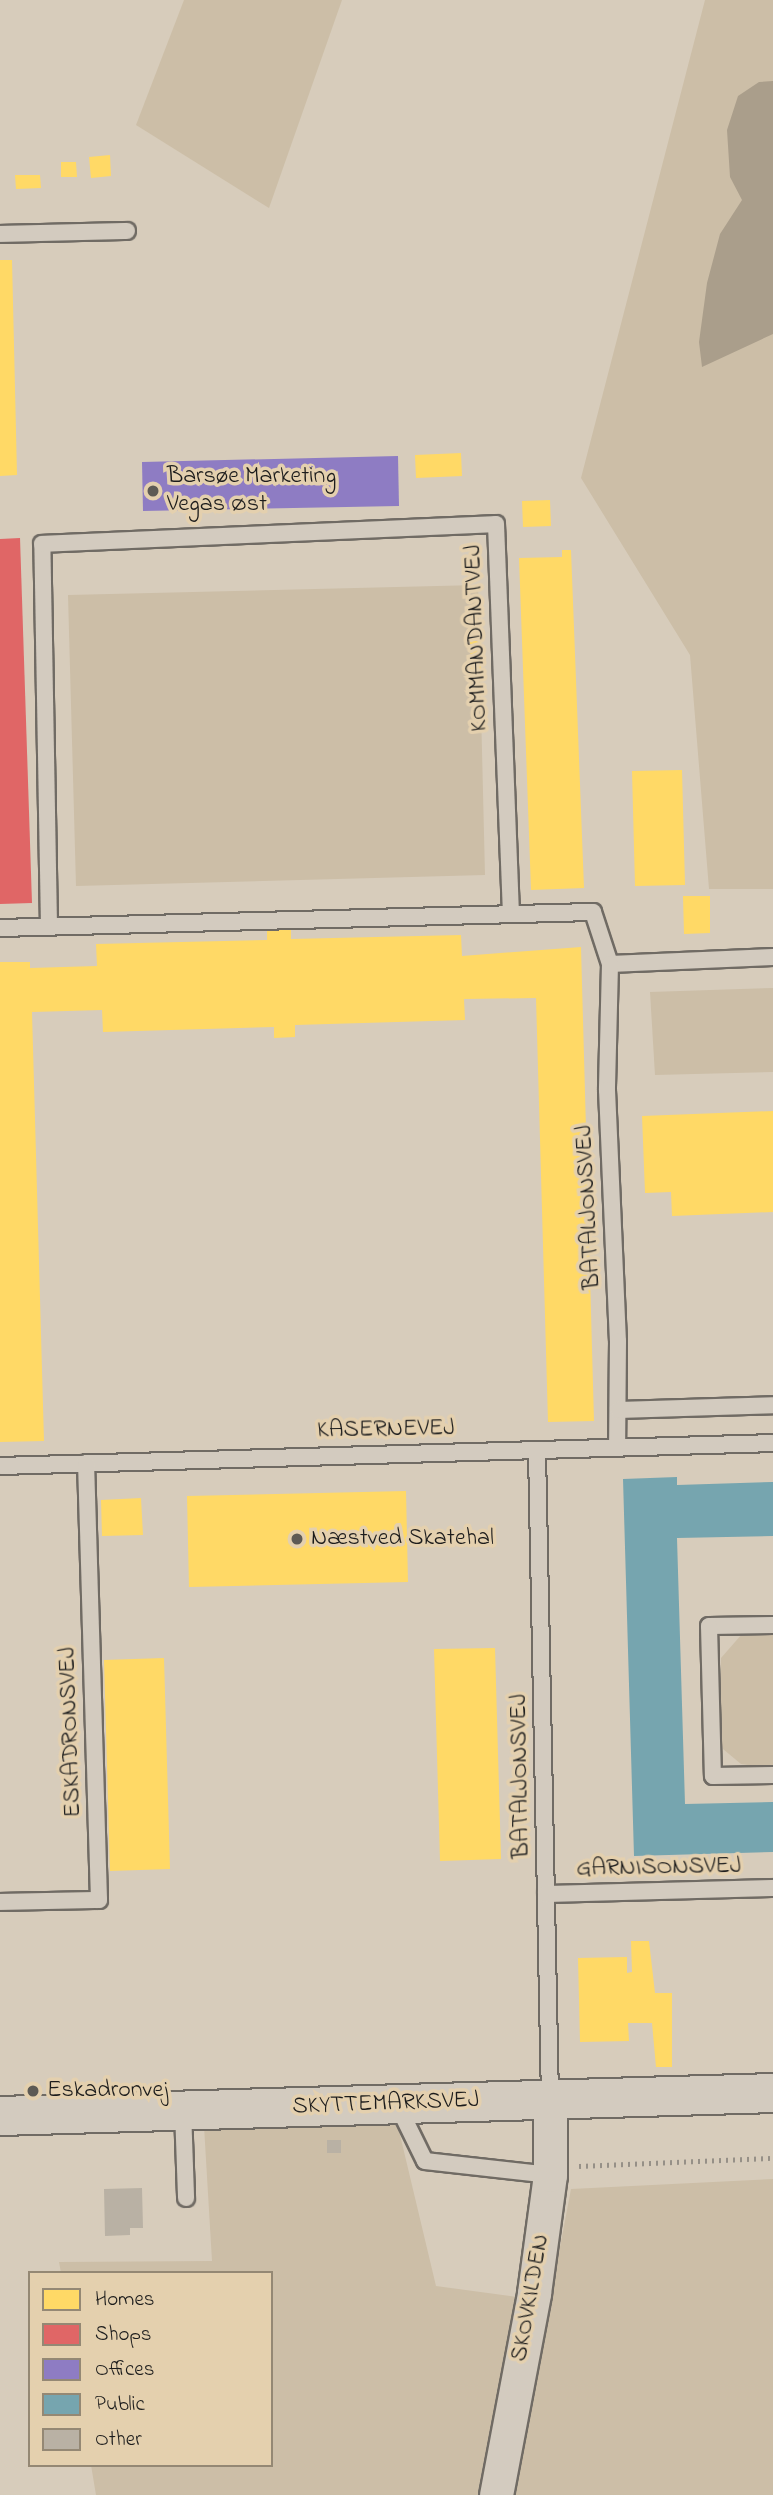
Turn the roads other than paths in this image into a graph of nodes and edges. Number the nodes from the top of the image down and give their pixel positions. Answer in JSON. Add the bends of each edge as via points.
{"nodes":[{"id":1,"x":127,"y":231,"type":"dead end"},
{"id":2,"x":0,"y":234,"type":"edge"},
{"id":3,"x":511,"y":914,"type":"junction"},
{"id":4,"x":49,"y":926,"type":"junction"},
{"id":5,"x":0,"y":928,"type":"edge"},
{"id":6,"x":773,"y":957,"type":"edge"},
{"id":7,"x":610,"y":964,"type":"junction"},
{"id":8,"x":773,"y":1405,"type":"edge"},
{"id":9,"x":618,"y":1410,"type":"junction"},
{"id":10,"x":773,"y":1443,"type":"edge"},
{"id":11,"x":617,"y":1447,"type":"junction"},
{"id":12,"x":537,"y":1451,"type":"junction"},
{"id":13,"x":86,"y":1463,"type":"junction"},
{"id":14,"x":0,"y":1466,"type":"edge"},
{"id":15,"x":773,"y":1625,"type":"edge"},
{"id":16,"x":773,"y":1775,"type":"edge"},
{"id":17,"x":773,"y":1888,"type":"edge"},
{"id":18,"x":546,"y":1894,"type":"junction"},
{"id":19,"x":0,"y":1902,"type":"edge"},
{"id":20,"x":773,"y":2093,"type":"edge"},
{"id":21,"x":550,"y":2099,"type":"junction"},
{"id":22,"x":397,"y":2104,"type":"junction"},
{"id":23,"x":183,"y":2110,"type":"junction"},
{"id":24,"x":0,"y":2116,"type":"edge"},
{"id":25,"x":550,"y":2169,"type":"junction"},
{"id":26,"x":186,"y":2198,"type":"dead end"},
{"id":27,"x":496,"y":2495,"type":"edge"}],
"edges":[{"from":1,"to":2,"type":"lane"},
{"from":3,"to":4,"type":"lane"},
{"from":3,"to":4,"type":"lane","name":"KOMMANDANTVEJ","via":[[496,524],[42,544]]},
{"from":3,"to":7,"type":"lane","via":[[593,912]]},
{"from":4,"to":5,"type":"lane"},
{"from":6,"to":7,"type":"lane"},
{"from":7,"to":9,"type":"lane","name":"BATALJONSVEJ","via":[[607,1090]]},
{"from":8,"to":9,"type":"lane"},
{"from":9,"to":11,"type":"lane","name":"BATALJONSVEJ"},
{"from":10,"to":11,"type":"lane","name":"KASERNEVEJ"},
{"from":11,"to":12,"type":"lane","name":"KASERNEVEJ"},
{"from":12,"to":13,"type":"lane","name":"KASERNEVEJ"},
{"from":12,"to":18,"type":"lane","name":"BATALJONSVEJ"},
{"from":13,"to":14,"type":"lane","name":"KASERNEVEJ"},
{"from":13,"to":19,"type":"lane","name":"ESKADRONSVEJ","via":[[99,1900]]},
{"from":15,"to":16,"type":"lane","via":[[709,1626],[713,1776]]},
{"from":17,"to":18,"type":"lane","name":"GARNISONSVEJ"},
{"from":18,"to":21,"type":"lane","name":"BATALJONSVEJ"},
{"from":20,"to":21,"type":"street","name":"SKYTTEMARKSVEJ"},
{"from":21,"to":22,"type":"street","name":"SKYTTEMARKSVEJ"},
{"from":21,"to":25,"type":"street","name":"SKOVKILDEN"},
{"from":22,"to":23,"type":"street","name":"SKYTTEMARKSVEJ"},
{"from":22,"to":25,"type":"lane","via":[[425,2161]]},
{"from":23,"to":24,"type":"street","name":"SKYTTEMARKSVEJ"},
{"from":23,"to":26,"type":"lane"},
{"from":25,"to":27,"type":"street","name":"SKOVKILDEN","via":[[534,2293]]}]}
